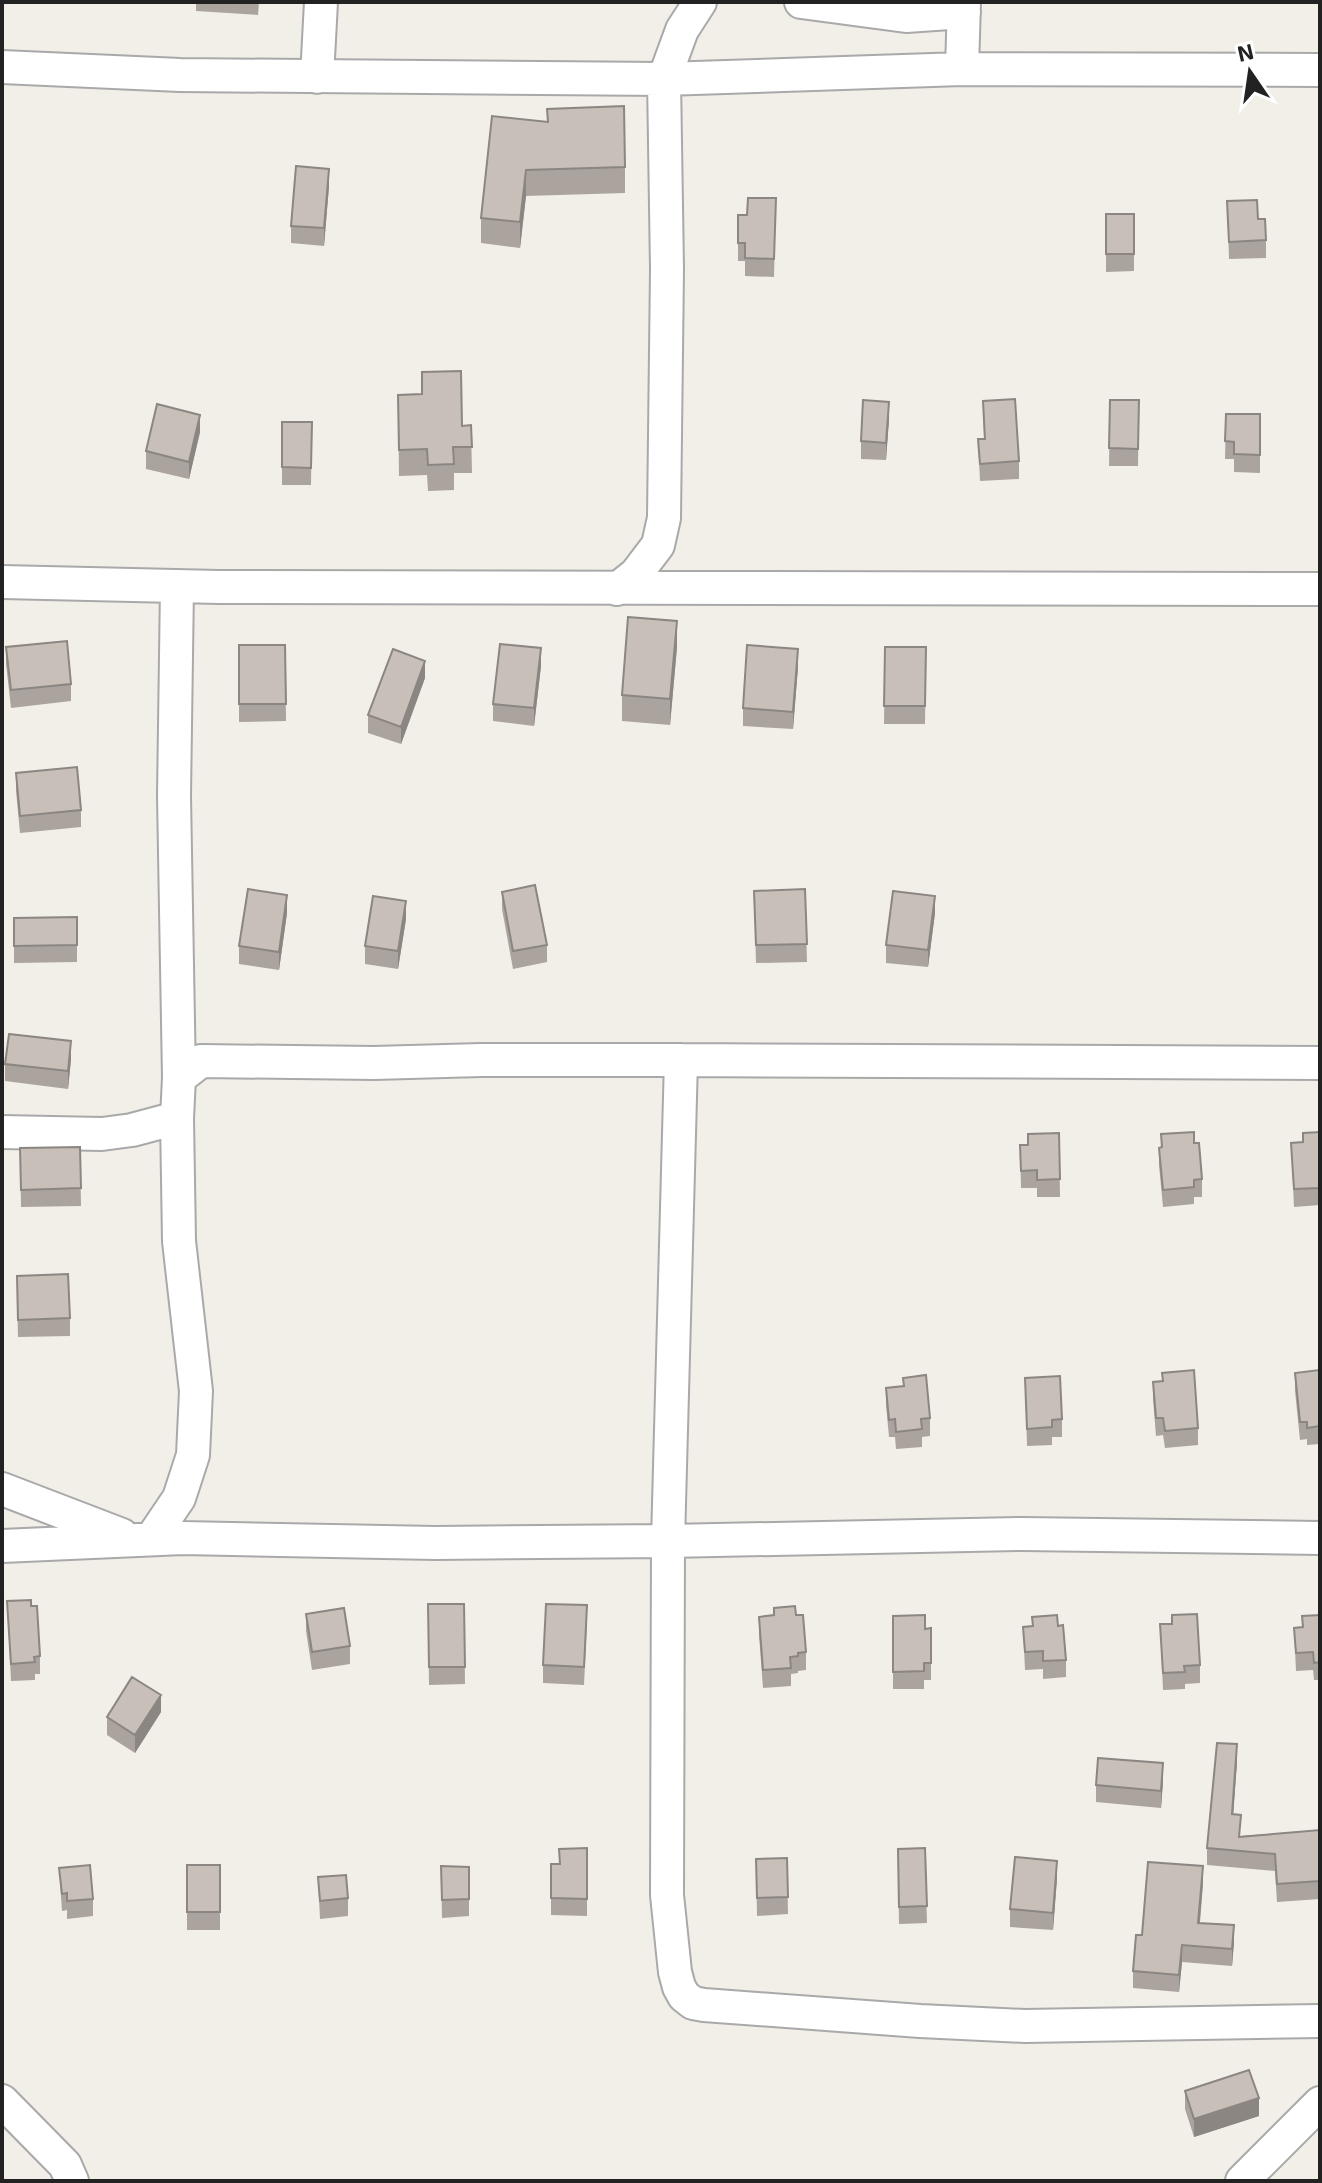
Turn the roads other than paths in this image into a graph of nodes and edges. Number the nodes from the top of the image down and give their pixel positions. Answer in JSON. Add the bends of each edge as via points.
{"nodes":[{"id":1,"x":321,"y":2,"type":"edge"},
{"id":2,"x":700,"y":2,"type":"edge"},
{"id":3,"x":801,"y":2,"type":"edge"},
{"id":4,"x":964,"y":7,"type":"edge"},
{"id":5,"x":2,"y":67,"type":"edge"},
{"id":6,"x":962,"y":69,"type":"junction"},
{"id":7,"x":1320,"y":70,"type":"edge"},
{"id":8,"x":317,"y":77,"type":"junction"},
{"id":9,"x":664,"y":79,"type":"junction"},
{"id":10,"x":2,"y":582,"type":"edge"},
{"id":11,"x":177,"y":586,"type":"junction"},
{"id":12,"x":617,"y":589,"type":"junction"},
{"id":13,"x":1320,"y":589,"type":"edge"},
{"id":14,"x":681,"y":1060,"type":"junction"},
{"id":15,"x":1320,"y":1063,"type":"edge"},
{"id":16,"x":179,"y":1078,"type":"junction"},
{"id":17,"x":177,"y":1118,"type":"junction"},
{"id":18,"x":2,"y":1132,"type":"edge"},
{"id":19,"x":2,"y":1489,"type":"edge"},
{"id":20,"x":1320,"y":1538,"type":"edge"},
{"id":21,"x":142,"y":1539,"type":"junction"},
{"id":22,"x":668,"y":1541,"type":"junction"},
{"id":23,"x":2,"y":1546,"type":"edge"},
{"id":24,"x":1320,"y":2021,"type":"edge"},
{"id":25,"x":2,"y":2101,"type":"edge"},
{"id":26,"x":1316,"y":2116,"type":"edge"},
{"id":27,"x":72,"y":2181,"type":"edge"},
{"id":28,"x":1242,"y":2181,"type":"edge"}],
"edges":[{"from":1,"to":8,"type":"street"},
{"from":2,"to":9,"type":"street","via":[[682,30]]},
{"from":3,"to":4,"type":"street","via":[[906,16]]},
{"from":4,"to":6,"type":"street"},
{"from":5,"to":8,"type":"street"},
{"from":6,"to":7,"type":"street"},
{"from":6,"to":9,"type":"street"},
{"from":8,"to":9,"type":"street"},
{"from":9,"to":12,"type":"street","via":[[664,518],[658,545]]},
{"from":10,"to":11,"type":"street"},
{"from":11,"to":12,"type":"street"},
{"from":11,"to":16,"type":"street"},
{"from":12,"to":13,"type":"street"},
{"from":14,"to":15,"type":"street"},
{"from":14,"to":16,"type":"street","via":[[201,1061]]},
{"from":14,"to":22,"type":"street"},
{"from":16,"to":17,"type":"street"},
{"from":17,"to":18,"type":"street","via":[[102,1134]]},
{"from":17,"to":21,"type":"street","via":[[179,1241],[196,1391],[193,1455],[179,1498]]},
{"from":19,"to":21,"type":"street"},
{"from":20,"to":22,"type":"street","via":[[1022,1534]]},
{"from":21,"to":22,"type":"street"},
{"from":21,"to":23,"type":"street"},
{"from":22,"to":24,"type":"street","via":[[667,1895],[675,1972],[684,1996],[693,2003],[1025,2026]]},
{"from":25,"to":27,"type":"street","via":[[65,2165]]},
{"from":26,"to":28,"type":"street"}]}
